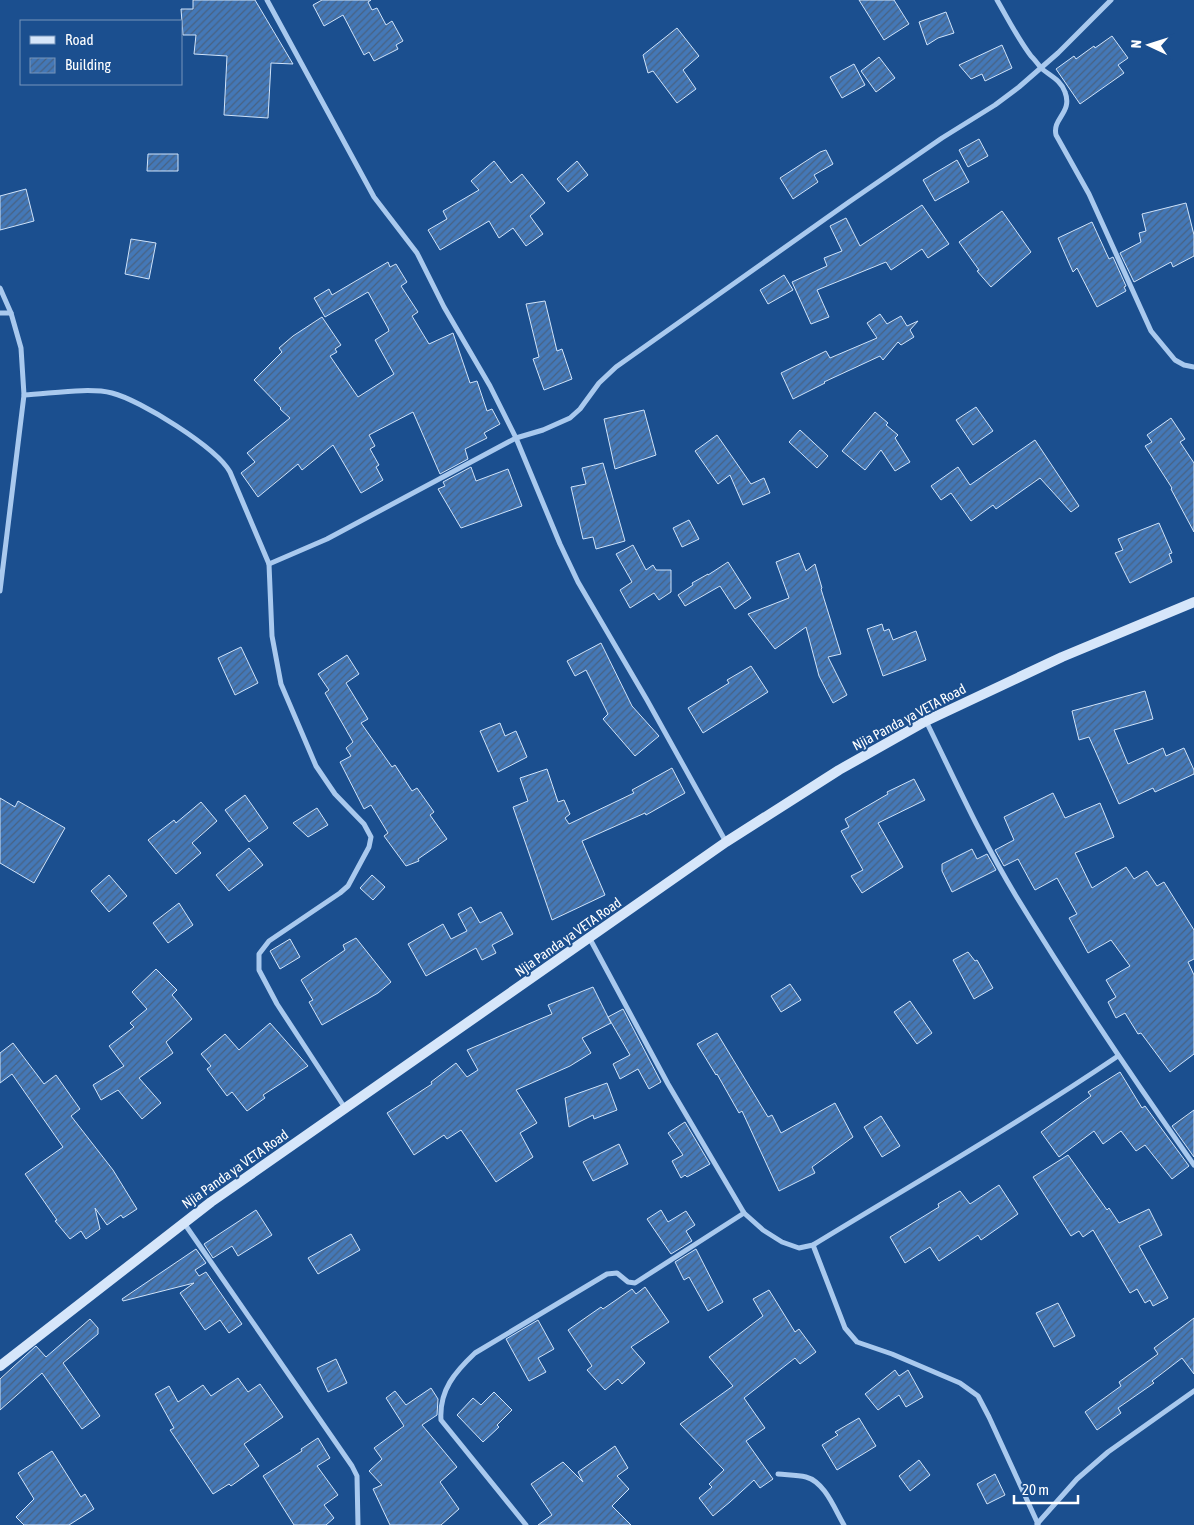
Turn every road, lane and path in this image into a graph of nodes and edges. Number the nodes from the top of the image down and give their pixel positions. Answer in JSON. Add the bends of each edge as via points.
{"nodes":[{"id":1,"x":267,"y":0,"type":"edge"},
{"id":2,"x":998,"y":0,"type":"edge"},
{"id":3,"x":1111,"y":0,"type":"edge"},
{"id":4,"x":1041,"y":68,"type":"junction"},
{"id":5,"x":0,"y":288,"type":"edge"},
{"id":6,"x":0,"y":313,"type":"edge"},
{"id":7,"x":11,"y":313,"type":"junction"},
{"id":8,"x":1194,"y":368,"type":"edge"},
{"id":9,"x":24,"y":395,"type":"junction"},
{"id":10,"x":516,"y":438,"type":"junction"},
{"id":11,"x":268,"y":564,"type":"junction"},
{"id":12,"x":0,"y":591,"type":"edge"},
{"id":13,"x":1194,"y":602,"type":"edge"},
{"id":14,"x":926,"y":721,"type":"junction"},
{"id":15,"x":726,"y":842,"type":"junction"},
{"id":16,"x":590,"y":938,"type":"junction"},
{"id":17,"x":1118,"y":1056,"type":"junction"},
{"id":18,"x":345,"y":1108,"type":"junction"},
{"id":19,"x":1194,"y":1165,"type":"edge"},
{"id":20,"x":744,"y":1213,"type":"junction"},
{"id":21,"x":184,"y":1223,"type":"junction"},
{"id":22,"x":812,"y":1245,"type":"junction"},
{"id":23,"x":0,"y":1366,"type":"edge"},
{"id":24,"x":1194,"y":1390,"type":"edge"},
{"id":25,"x":778,"y":1474,"type":"dead end"},
{"id":26,"x":1038,"y":1524,"type":"edge"},
{"id":27,"x":358,"y":1525,"type":"edge"},
{"id":28,"x":526,"y":1525,"type":"edge"},
{"id":29,"x":844,"y":1525,"type":"edge"}],
"edges":[{"from":1,"to":10,"type":"street","via":[[374,197],[417,253]]},
{"from":2,"to":4,"type":"street","via":[[1020,40]]},
{"from":3,"to":4,"type":"street"},
{"from":4,"to":8,"type":"street","via":[[1066,93],[1067,104],[1055,128],[1056,135],[1089,194],[1151,331],[1175,360]]},
{"from":4,"to":10,"type":"street","via":[[996,105],[942,138],[616,367],[570,418]]},
{"from":5,"to":7,"type":"street"},
{"from":6,"to":7,"type":"street"},
{"from":7,"to":9,"type":"street","via":[[21,348]]},
{"from":9,"to":11,"type":"street","via":[[112,393],[141,404],[183,430],[226,464]]},
{"from":9,"to":12,"type":"street"},
{"from":10,"to":11,"type":"street","via":[[327,539]]},
{"from":10,"to":15,"type":"street","via":[[578,582]]},
{"from":11,"to":18,"type":"street","via":[[272,636],[281,684],[316,766],[335,794],[364,824],[370,842],[348,886],[269,941],[259,954],[258,965],[277,1004]]},
{"from":13,"to":14,"type":"street","name":"Njia Panda ya VETA Road","via":[[1062,657]]},
{"from":14,"to":15,"type":"street","name":"Njia Panda ya VETA Road","via":[[839,770]]},
{"from":14,"to":17,"type":"street","via":[[971,815],[1015,895]]},
{"from":15,"to":16,"type":"street","name":"Njia Panda ya VETA Road"},
{"from":16,"to":18,"type":"street","name":"Njia Panda ya VETA Road"},
{"from":16,"to":20,"type":"street","via":[[668,1084]]},
{"from":17,"to":19,"type":"street"},
{"from":17,"to":22,"type":"street","via":[[1067,1091]]},
{"from":18,"to":21,"type":"street","name":"Njia Panda ya VETA Road"},
{"from":20,"to":22,"type":"street","via":[[782,1242],[799,1248]]},
{"from":20,"to":28,"type":"street","via":[[635,1283],[628,1282],[618,1273],[607,1274],[475,1353],[448,1383],[441,1420]]},
{"from":21,"to":23,"type":"street","name":"Njia Panda ya VETA Road"},
{"from":21,"to":27,"type":"street","via":[[352,1466],[357,1476]]},
{"from":22,"to":26,"type":"street","via":[[845,1328],[857,1342],[960,1383],[978,1396]]},
{"from":24,"to":26,"type":"street","via":[[1108,1452],[1077,1479]]},
{"from":25,"to":29,"type":"street","via":[[815,1481]]}]}
